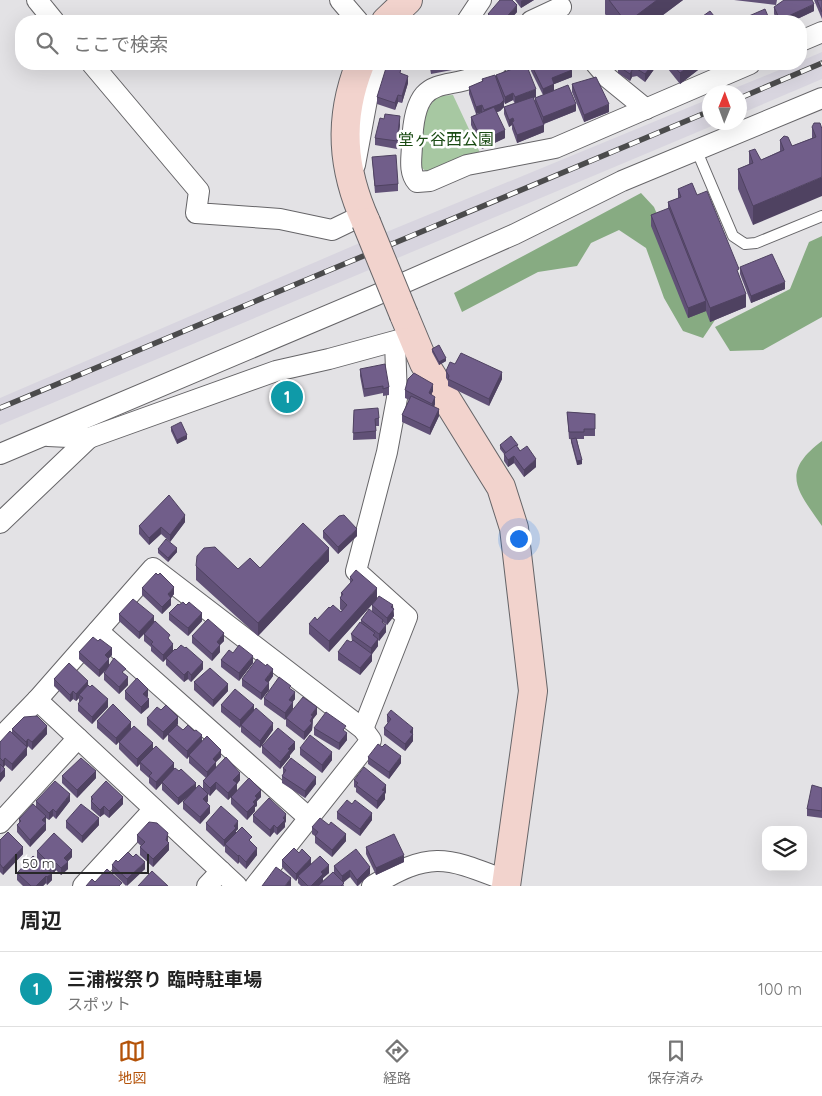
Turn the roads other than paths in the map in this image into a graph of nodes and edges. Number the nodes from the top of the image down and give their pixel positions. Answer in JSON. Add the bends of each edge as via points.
{"nodes":[{"id":1,"x":36,"y":0,"type":"edge"},
{"id":2,"x":340,"y":0,"type":"edge"},
{"id":3,"x":408,"y":0,"type":"edge"},
{"id":4,"x":481,"y":0,"type":"edge"},
{"id":5,"x":563,"y":9,"type":"edge"},
{"id":6,"x":49,"y":15,"type":"edge"},
{"id":7,"x":353,"y":15,"type":"edge"},
{"id":8,"x":392,"y":15,"type":"edge"},
{"id":9,"x":471,"y":15,"type":"edge"},
{"id":10,"x":547,"y":15,"type":"edge"},
{"id":11,"x":822,"y":32,"type":"edge"},
{"id":12,"x":807,"y":39,"type":"edge"},
{"id":13,"x":97,"y":70,"type":"edge"},
{"id":14,"x":358,"y":70,"type":"edge"},
{"id":15,"x":377,"y":70,"type":"edge"},
{"id":16,"x":488,"y":70,"type":"edge"},
{"id":17,"x":601,"y":70,"type":"edge"},
{"id":18,"x":736,"y":70,"type":"edge"},
{"id":19,"x":822,"y":98,"type":"edge"},
{"id":20,"x":646,"y":109,"type":"junction"},
{"id":21,"x":696,"y":149,"type":"junction"},
{"id":22,"x":351,"y":184,"type":"junction"},
{"id":23,"x":822,"y":216,"type":"edge"},
{"id":24,"x":365,"y":219,"type":"junction"},
{"id":25,"x":403,"y":331,"type":"junction"},
{"id":26,"x":41,"y":436,"type":"junction"},
{"id":27,"x":89,"y":438,"type":"junction"},
{"id":28,"x":0,"y":454,"type":"edge"},
{"id":29,"x":0,"y":523,"type":"edge"},
{"id":30,"x":98,"y":631,"type":"junction"},
{"id":31,"x":37,"y":700,"type":"junction"},
{"id":32,"x":363,"y":729,"type":"junction"},
{"id":33,"x":0,"y":738,"type":"edge"},
{"id":34,"x":78,"y":738,"type":"junction"},
{"id":35,"x":154,"y":809,"type":"junction"},
{"id":36,"x":309,"y":818,"type":"junction"},
{"id":37,"x":0,"y":823,"type":"edge"},
{"id":38,"x":221,"y":871,"type":"junction"},
{"id":39,"x":506,"y":883,"type":"edge"},
{"id":40,"x":83,"y":886,"type":"edge"},
{"id":41,"x":207,"y":886,"type":"edge"},
{"id":42,"x":237,"y":886,"type":"edge"},
{"id":43,"x":256,"y":886,"type":"edge"},
{"id":44,"x":372,"y":886,"type":"edge"}],
"edges":[{"from":1,"to":6,"type":"street"},
{"from":2,"to":7,"type":"street"},
{"from":3,"to":8,"type":"street"},
{"from":4,"to":9,"type":"street"},
{"from":5,"to":10,"type":"street"},
{"from":11,"to":12,"type":"street"},
{"from":13,"to":24,"type":"street","via":[[199,191],[196,213],[280,219],[332,230]]},
{"from":14,"to":22,"type":"street","via":[[344,128],[344,149]]},
{"from":15,"to":22,"type":"street","via":[[367,97]]},
{"from":16,"to":20,"type":"street","via":[[478,76],[437,85],[419,102],[413,122],[412,172],[417,182],[430,181],[467,166],[555,148]]},
{"from":17,"to":20,"type":"street"},
{"from":18,"to":20,"type":"street"},
{"from":19,"to":21,"type":"street"},
{"from":21,"to":23,"type":"lane","via":[[736,240],[745,244],[756,243]]},
{"from":21,"to":26,"type":"street","via":[[374,296]]},
{"from":22,"to":24,"type":"street"},
{"from":24,"to":25,"type":"street","bridge":true},
{"from":25,"to":27,"type":"street","via":[[276,371]]},
{"from":25,"to":32,"type":"street","via":[[397,398],[387,452],[356,570],[407,617]]},
{"from":25,"to":39,"type":"street","via":[[500,487],[514,528],[532,690]]},
{"from":26,"to":27,"type":"street"},
{"from":26,"to":28,"type":"street"},
{"from":27,"to":29,"type":"street"},
{"from":30,"to":31,"type":"street"},
{"from":30,"to":32,"type":"street","via":[[153,568]]},
{"from":30,"to":36,"type":"street"},
{"from":31,"to":33,"type":"street"},
{"from":31,"to":34,"type":"street"},
{"from":32,"to":36,"type":"street","via":[[371,740]]},
{"from":34,"to":35,"type":"street"},
{"from":34,"to":37,"type":"street"},
{"from":35,"to":38,"type":"street"},
{"from":35,"to":40,"type":"street"},
{"from":36,"to":43,"type":"street"},
{"from":38,"to":41,"type":"street"},
{"from":38,"to":42,"type":"street"},
{"from":39,"to":44,"type":"street","via":[[459,862],[431,860],[390,875]]}]}
